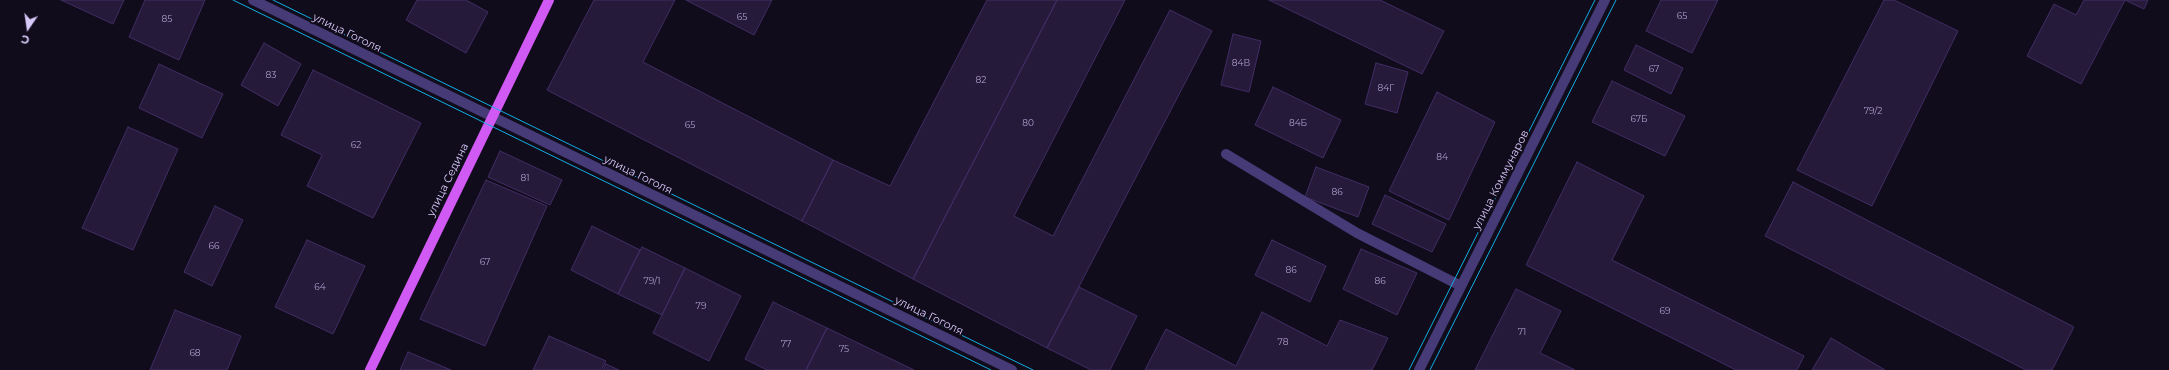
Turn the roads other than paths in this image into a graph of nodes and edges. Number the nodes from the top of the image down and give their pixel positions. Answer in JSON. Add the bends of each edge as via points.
{"nodes":[{"id":1,"x":253,"y":0,"type":"edge"},
{"id":2,"x":549,"y":0,"type":"edge"},
{"id":3,"x":1605,"y":0,"type":"edge"},
{"id":4,"x":492,"y":117,"type":"junction"},
{"id":5,"x":1226,"y":154,"type":"dead end"},
{"id":6,"x":1461,"y":286,"type":"junction"},
{"id":7,"x":370,"y":370,"type":"edge"},
{"id":8,"x":1012,"y":370,"type":"edge"},
{"id":9,"x":1419,"y":370,"type":"edge"}],
"edges":[{"from":1,"to":4,"type":"street","name":"улица Гоголя"},
{"from":2,"to":4,"type":"main road","name":"улица Седина"},
{"from":3,"to":6,"type":"street","name":"улица Коммунаров"},
{"from":4,"to":7,"type":"main road","name":"улица Седина"},
{"from":4,"to":8,"type":"street","name":"улица Гоголя"},
{"from":5,"to":6,"type":"street","via":[[1357,233]]},
{"from":6,"to":9,"type":"street","name":"улица Коммунаров"}]}
